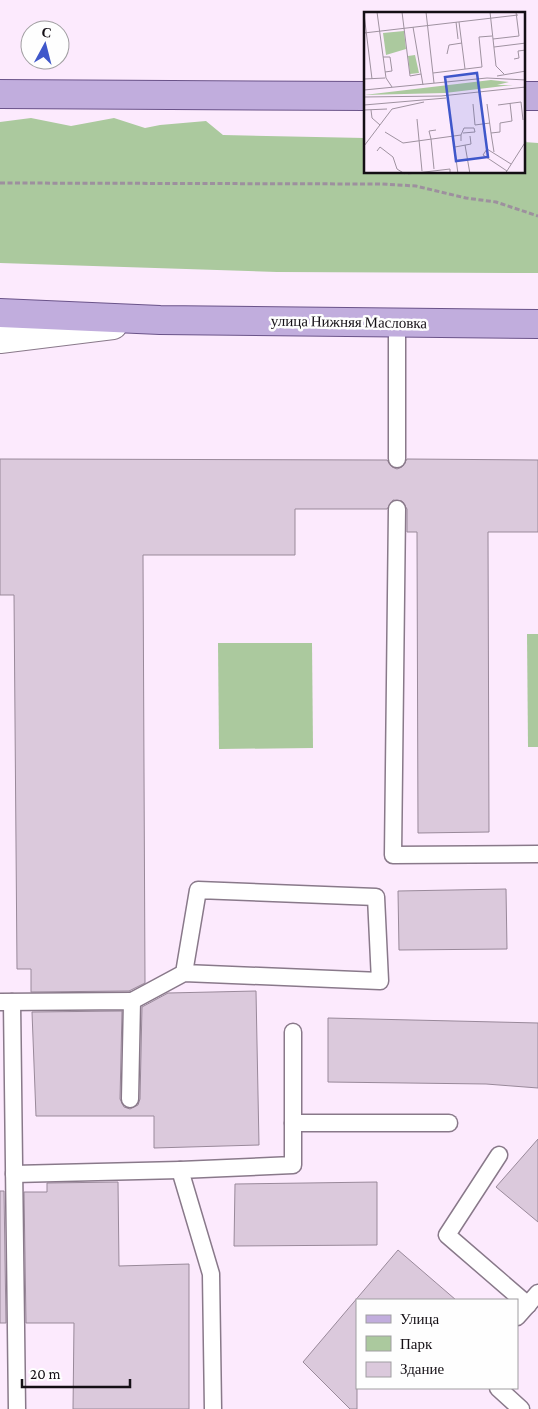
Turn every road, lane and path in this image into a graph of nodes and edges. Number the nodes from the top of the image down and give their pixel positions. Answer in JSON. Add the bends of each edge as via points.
{"nodes":[{"id":1,"x":0,"y":94,"type":"edge"},
{"id":2,"x":364,"y":96,"type":"edge"},
{"id":3,"x":0,"y":183,"type":"edge"},
{"id":4,"x":538,"y":216,"type":"edge"},
{"id":5,"x":0,"y":313,"type":"edge"},
{"id":6,"x":160,"y":320,"type":"junction"},
{"id":7,"x":397,"y":323,"type":"junction"},
{"id":8,"x":538,"y":324,"type":"edge"},
{"id":9,"x":0,"y":339,"type":"edge"},
{"id":10,"x":397,"y":460,"type":"dead end"},
{"id":11,"x":398,"y":509,"type":"dead end"},
{"id":12,"x":538,"y":854,"type":"edge"},
{"id":13,"x":184,"y":973,"type":"junction"},
{"id":14,"x":132,"y":1001,"type":"junction"},
{"id":15,"x":6,"y":1002,"type":"edge"},
{"id":16,"x":293,"y":1032,"type":"dead end"},
{"id":17,"x":130,"y":1099,"type":"dead end"},
{"id":18,"x":293,"y":1123,"type":"junction"},
{"id":19,"x":449,"y":1123,"type":"dead end"},
{"id":20,"x":499,"y":1155,"type":"dead end"},
{"id":21,"x":180,"y":1170,"type":"junction"},
{"id":22,"x":14,"y":1174,"type":"junction"},
{"id":23,"x":527,"y":1305,"type":"edge"},
{"id":24,"x":499,"y":1389,"type":"edge"},
{"id":25,"x":17,"y":1409,"type":"edge"},
{"id":26,"x":213,"y":1409,"type":"edge"},
{"id":27,"x":521,"y":1409,"type":"edge"}],
"edges":[{"from":1,"to":2,"type":"main road"},
{"from":3,"to":4,"type":"path","via":[[416,186],[496,202]]},
{"from":5,"to":6,"type":"main road","name":"улица Нижняя Масловка"},
{"from":6,"to":7,"type":"main road","name":"улица Нижняя Масловка"},
{"from":6,"to":9,"type":"street","name":"улица Нижняя Масловка"},
{"from":7,"to":8,"type":"main road","name":"улица Нижняя Масловка"},
{"from":7,"to":10,"type":"lane"},
{"from":11,"to":12,"type":"lane","via":[[393,856]]},
{"from":13,"to":13,"type":"lane","via":[[198,890],[376,897],[380,981]]},
{"from":13,"to":14,"type":"lane"},
{"from":14,"to":15,"type":"lane"},
{"from":14,"to":17,"type":"lane"},
{"from":15,"to":22,"type":"lane"},
{"from":16,"to":18,"type":"lane"},
{"from":18,"to":19,"type":"lane"},
{"from":18,"to":21,"type":"lane","via":[[293,1165]]},
{"from":20,"to":23,"type":"lane","via":[[448,1234]]},
{"from":21,"to":22,"type":"lane"},
{"from":21,"to":26,"type":"lane","via":[[211,1274]]},
{"from":22,"to":25,"type":"lane"},
{"from":24,"to":27,"type":"lane"}]}
